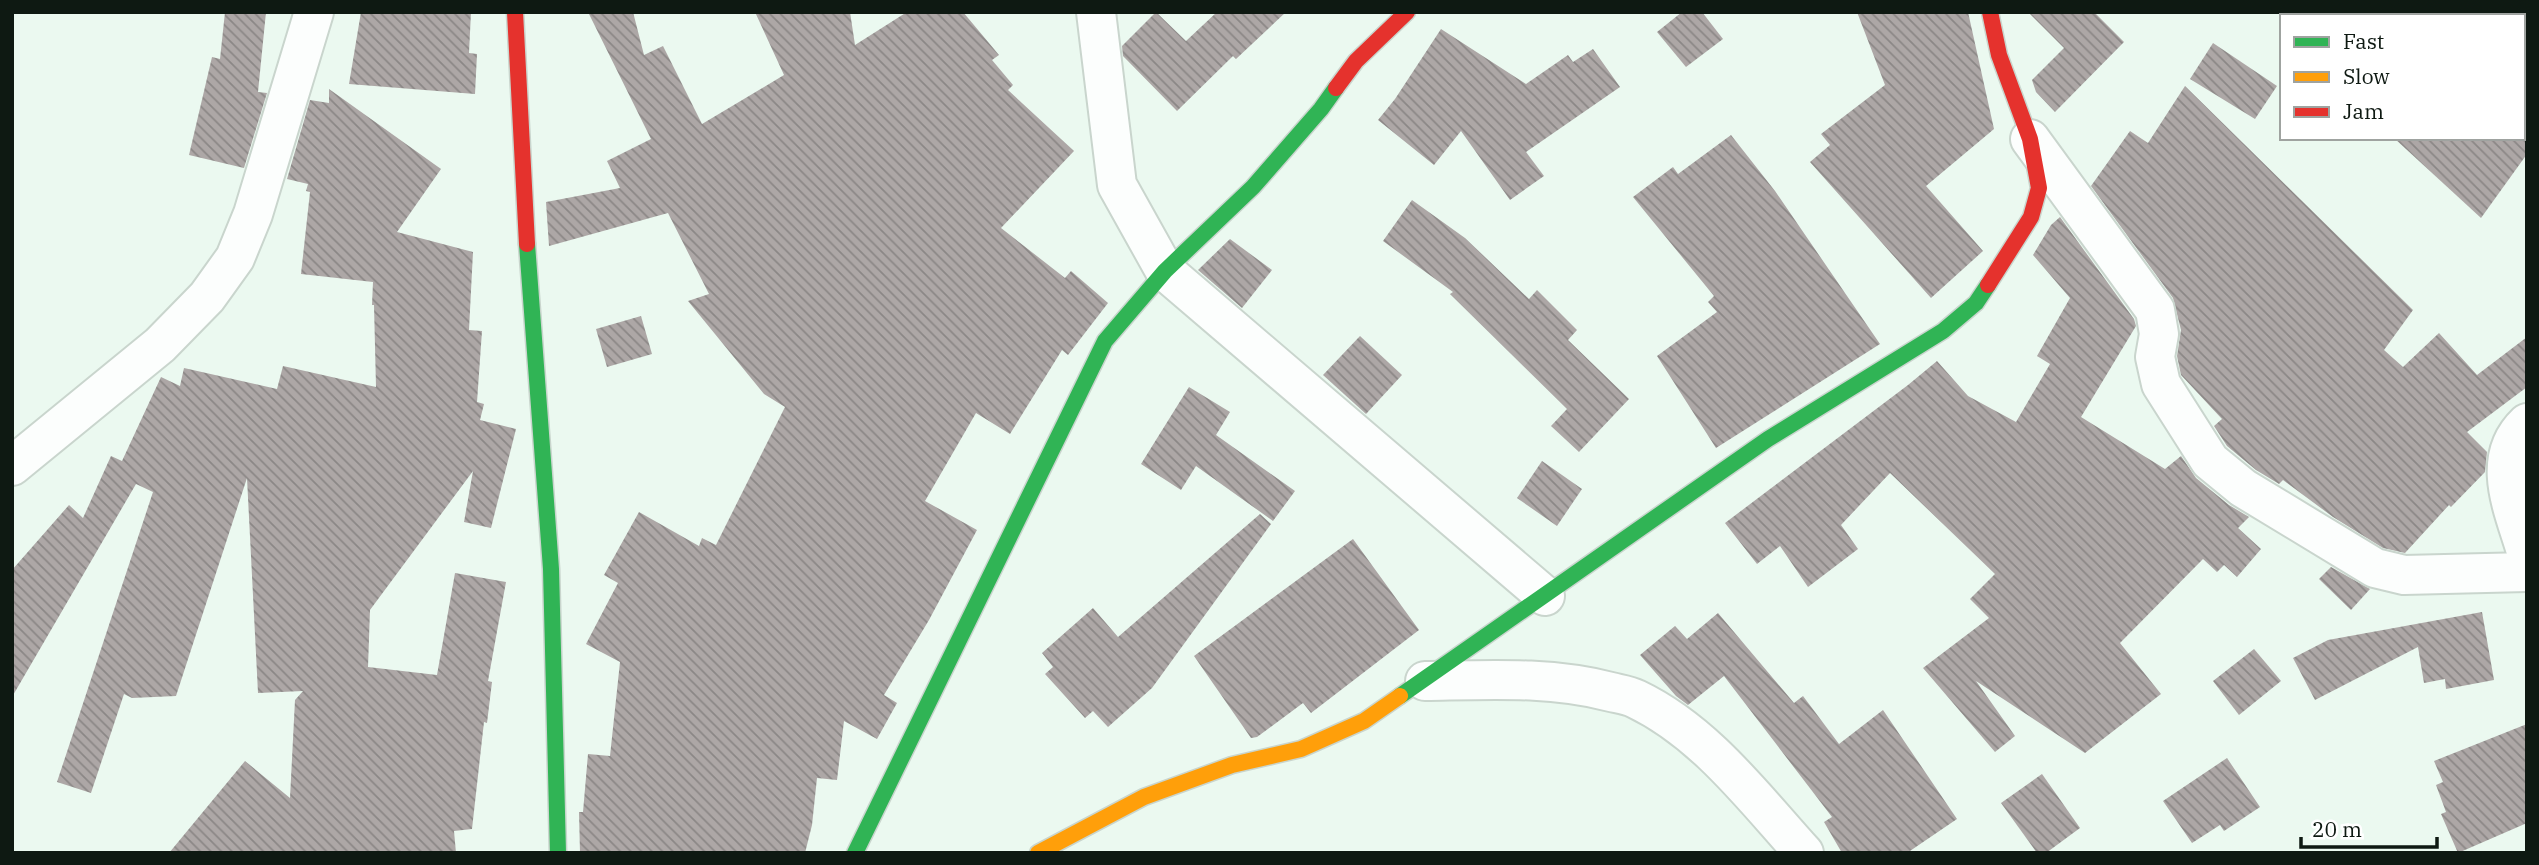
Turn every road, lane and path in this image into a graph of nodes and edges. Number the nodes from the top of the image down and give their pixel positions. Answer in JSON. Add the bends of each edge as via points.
{"nodes":[{"id":1,"x":314,"y":12,"type":"edge"},
{"id":2,"x":515,"y":12,"type":"edge"},
{"id":3,"x":1096,"y":12,"type":"edge"},
{"id":4,"x":1407,"y":12,"type":"edge"},
{"id":5,"x":1990,"y":12,"type":"edge"},
{"id":6,"x":2030,"y":139,"type":"junction"},
{"id":7,"x":1165,"y":271,"type":"junction"},
{"id":8,"x":2527,"y":423,"type":"edge"},
{"id":9,"x":12,"y":466,"type":"edge"},
{"id":10,"x":2527,"y":555,"type":"edge"},
{"id":11,"x":2527,"y":572,"type":"edge"},
{"id":12,"x":1545,"y":596,"type":"junction"},
{"id":13,"x":1425,"y":681,"type":"junction"},
{"id":14,"x":558,"y":853,"type":"edge"},
{"id":15,"x":855,"y":853,"type":"edge"},
{"id":16,"x":1038,"y":853,"type":"edge"},
{"id":17,"x":1804,"y":853,"type":"edge"}],
"edges":[{"from":1,"to":9,"type":"street","via":[[253,214],[235,258],[207,297],[160,345]]},
{"from":2,"to":14,"type":"street","via":[[551,569]]},
{"from":3,"to":7,"type":"street","via":[[1117,185]]},
{"from":4,"to":7,"type":"street","via":[[1356,61],[1253,187]]},
{"from":5,"to":6,"type":"street","via":[[1999,55]]},
{"from":6,"to":11,"type":"street","via":[[2155,310],[2159,334],[2155,357],[2161,384],[2210,461],[2243,488],[2375,568],[2404,575]]},
{"from":6,"to":12,"type":"street","via":[[2039,188],[2031,217],[1976,303],[1944,331],[1768,439]]},
{"from":7,"to":12,"type":"street"},
{"from":7,"to":15,"type":"street","via":[[1105,341]]},
{"from":8,"to":10,"type":"street","via":[[2507,452],[2505,476]]},
{"from":12,"to":13,"type":"street"},
{"from":13,"to":16,"type":"street","via":[[1364,721],[1301,748],[1232,765],[1144,797]]},
{"from":13,"to":17,"type":"street","via":[[1523,680],[1591,687],[1634,698],[1677,722],[1712,752]]}]}
